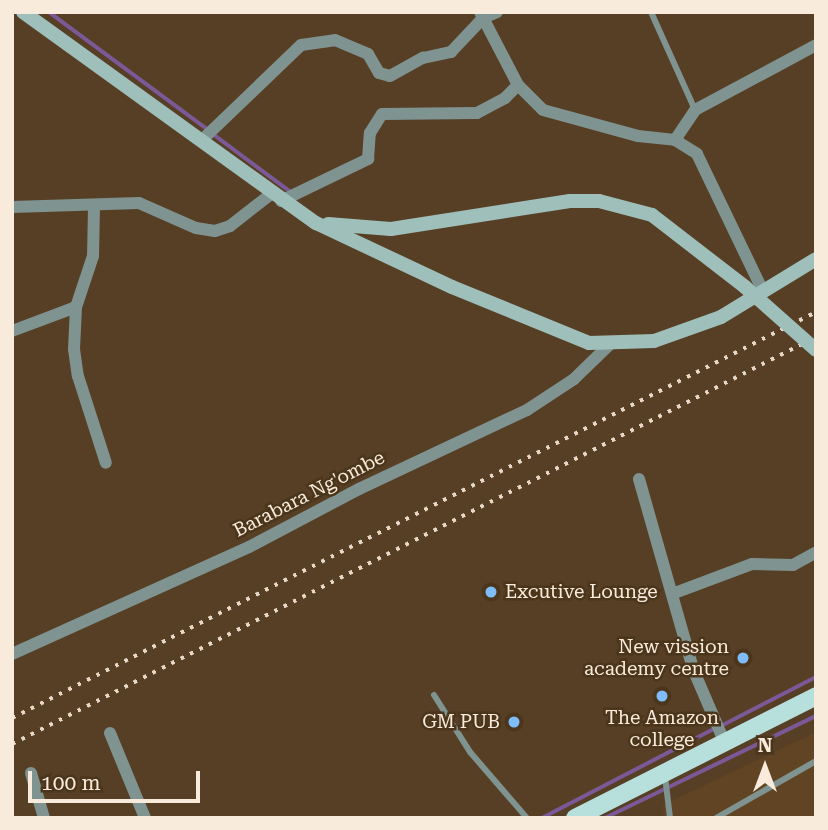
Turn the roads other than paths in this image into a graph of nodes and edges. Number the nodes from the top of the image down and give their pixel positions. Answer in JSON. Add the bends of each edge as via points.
{"nodes":[{"id":1,"x":23,"y":12,"type":"edge"},
{"id":2,"x":497,"y":12,"type":"edge"},
{"id":3,"x":651,"y":12,"type":"edge"},
{"id":4,"x":482,"y":15,"type":"edge"},
{"id":5,"x":816,"y":45,"type":"edge"},
{"id":6,"x":518,"y":85,"type":"junction"},
{"id":7,"x":695,"y":110,"type":"junction"},
{"id":8,"x":202,"y":140,"type":"junction"},
{"id":9,"x":675,"y":140,"type":"junction"},
{"id":10,"x":276,"y":198,"type":"junction"},
{"id":11,"x":12,"y":206,"type":"edge"},
{"id":12,"x":94,"y":206,"type":"junction"},
{"id":13,"x":316,"y":223,"type":"junction"},
{"id":14,"x":816,"y":258,"type":"edge"},
{"id":15,"x":762,"y":289,"type":"junction"},
{"id":16,"x":76,"y":307,"type":"junction"},
{"id":17,"x":12,"y":331,"type":"edge"},
{"id":18,"x":609,"y":345,"type":"junction"},
{"id":19,"x":816,"y":350,"type":"edge"},
{"id":20,"x":106,"y":463,"type":"dead end"},
{"id":21,"x":639,"y":479,"type":"dead end"},
{"id":22,"x":816,"y":552,"type":"edge"},
{"id":23,"x":672,"y":594,"type":"junction"},
{"id":24,"x":12,"y":654,"type":"edge"},
{"id":25,"x":434,"y":695,"type":"dead end"},
{"id":26,"x":816,"y":696,"type":"edge"},
{"id":27,"x":110,"y":733,"type":"dead end"},
{"id":28,"x":724,"y":741,"type":"junction"},
{"id":29,"x":816,"y":761,"type":"edge"},
{"id":30,"x":664,"y":770,"type":"junction"},
{"id":31,"x":31,"y":773,"type":"dead end"},
{"id":32,"x":44,"y":818,"type":"edge"},
{"id":33,"x":145,"y":818,"type":"edge"},
{"id":34,"x":527,"y":818,"type":"edge"},
{"id":35,"x":575,"y":818,"type":"edge"},
{"id":36,"x":670,"y":818,"type":"edge"},
{"id":37,"x":716,"y":818,"type":"edge"}],
"edges":[{"from":1,"to":8,"type":"main road"},
{"from":2,"to":4,"type":"street"},
{"from":3,"to":7,"type":"lane"},
{"from":4,"to":6,"type":"street"},
{"from":4,"to":8,"type":"street","via":[[451,52],[423,58],[390,76],[379,73],[368,54],[335,40],[301,45]]},
{"from":5,"to":7,"type":"street"},
{"from":6,"to":9,"type":"street","via":[[543,110],[566,120]]},
{"from":6,"to":10,"type":"street","via":[[477,113],[382,114],[373,122],[368,159]]},
{"from":7,"to":9,"type":"street"},
{"from":8,"to":10,"type":"main road"},
{"from":9,"to":15,"type":"street","via":[[697,154],[708,168]]},
{"from":10,"to":12,"type":"street","via":[[215,231],[196,228],[139,203]]},
{"from":10,"to":13,"type":"main road"},
{"from":11,"to":12,"type":"street"},
{"from":12,"to":16,"type":"street","via":[[91,269]]},
{"from":13,"to":18,"type":"main road","via":[[452,287],[589,343]]},
{"from":13,"to":19,"type":"main road","bridge":true,"via":[[391,229],[570,201],[599,201],[661,221]]},
{"from":14,"to":15,"type":"main road"},
{"from":15,"to":18,"type":"main road","via":[[722,317],[654,341]]},
{"from":16,"to":17,"type":"street"},
{"from":16,"to":20,"type":"street","via":[[75,363]]},
{"from":18,"to":24,"type":"street","name":"Barabara Ng'ombe","via":[[574,379],[527,411],[359,489],[249,547]]},
{"from":21,"to":23,"type":"street"},
{"from":22,"to":23,"type":"street","via":[[793,565],[752,564]]},
{"from":23,"to":28,"type":"street","via":[[693,669]]},
{"from":25,"to":34,"type":"lane","via":[[470,752]]},
{"from":26,"to":28,"type":"main road"},
{"from":27,"to":33,"type":"street"},
{"from":28,"to":30,"type":"main road"},
{"from":29,"to":37,"type":"lane","via":[[784,775]]},
{"from":30,"to":35,"type":"main road"},
{"from":30,"to":36,"type":"lane"},
{"from":31,"to":32,"type":"street"}]}
